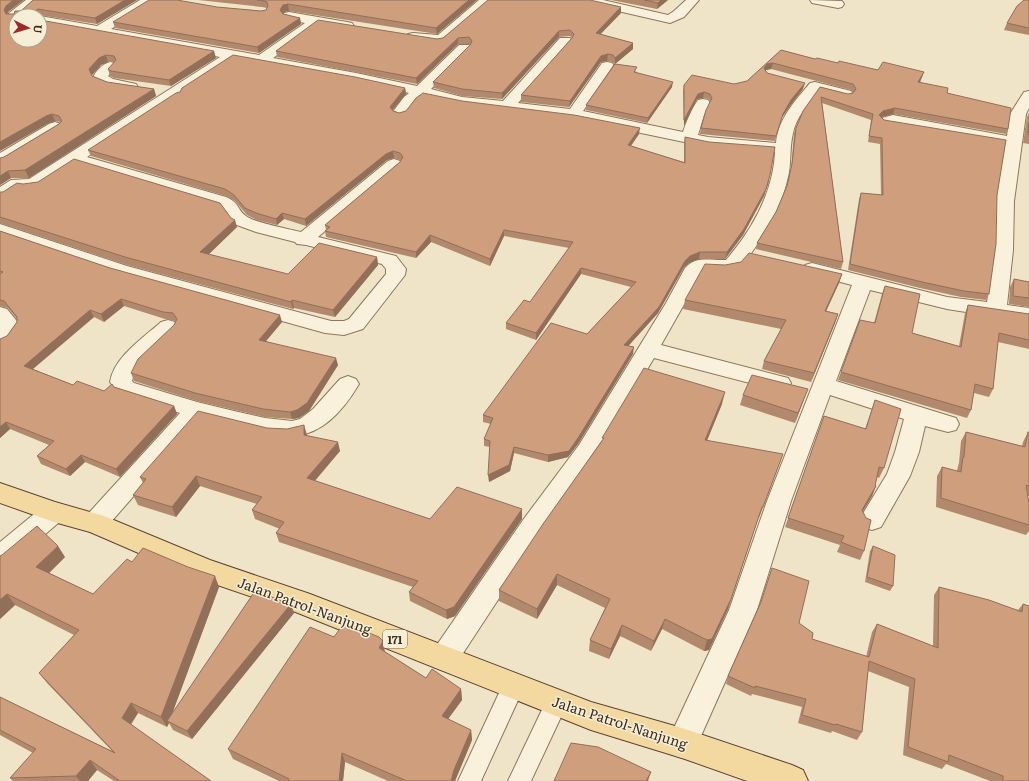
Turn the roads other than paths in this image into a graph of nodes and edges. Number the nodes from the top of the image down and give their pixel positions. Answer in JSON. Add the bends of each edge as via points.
{"nodes":[{"id":1,"x":34,"y":0,"type":"edge"},
{"id":2,"x":149,"y":0,"type":"edge"},
{"id":3,"x":487,"y":0,"type":"edge"},
{"id":4,"x":587,"y":0,"type":"edge"},
{"id":5,"x":693,"y":0,"type":"edge"},
{"id":6,"x":816,"y":0,"type":"edge"},
{"id":7,"x":602,"y":2,"type":"edge"},
{"id":8,"x":838,"y":4,"type":"dead end"},
{"id":9,"x":24,"y":8,"type":"edge"},
{"id":10,"x":290,"y":16,"type":"edge"},
{"id":11,"x":670,"y":19,"type":"junction"},
{"id":12,"x":48,"y":21,"type":"edge"},
{"id":13,"x":316,"y":21,"type":"junction"},
{"id":14,"x":688,"y":24,"type":"dead end"},
{"id":15,"x":360,"y":28,"type":"edge"},
{"id":16,"x":100,"y":30,"type":"junction"},
{"id":17,"x":400,"y":35,"type":"edge"},
{"id":18,"x":565,"y":41,"type":"edge"},
{"id":19,"x":464,"y":48,"type":"edge"},
{"id":20,"x":233,"y":54,"type":"junction"},
{"id":21,"x":263,"y":60,"type":"junction"},
{"id":22,"x":110,"y":66,"type":"edge"},
{"id":23,"x":607,"y":66,"type":"edge"},
{"id":24,"x":800,"y":82,"type":"edge"},
{"id":25,"x":815,"y":86,"type":"junction"},
{"id":26,"x":421,"y":91,"type":"junction"},
{"id":27,"x":176,"y":93,"type":"junction"},
{"id":28,"x":846,"y":94,"type":"edge"},
{"id":29,"x":1029,"y":95,"type":"edge"},
{"id":30,"x":704,"y":102,"type":"edge"},
{"id":31,"x":507,"y":106,"type":"junction"},
{"id":32,"x":400,"y":113,"type":"edge"},
{"id":33,"x":574,"y":114,"type":"junction"},
{"id":34,"x":887,"y":121,"type":"edge"},
{"id":35,"x":55,"y":127,"type":"edge"},
{"id":36,"x":689,"y":138,"type":"junction"},
{"id":37,"x":1014,"y":142,"type":"junction"},
{"id":38,"x":7,"y":148,"type":"edge"},
{"id":39,"x":783,"y":148,"type":"junction"},
{"id":40,"x":74,"y":158,"type":"junction"},
{"id":41,"x":0,"y":160,"type":"edge"},
{"id":42,"x":394,"y":164,"type":"dead end"},
{"id":43,"x":0,"y":194,"type":"edge"},
{"id":44,"x":0,"y":229,"type":"edge"},
{"id":45,"x":303,"y":240,"type":"junction"},
{"id":46,"x":795,"y":266,"type":"edge"},
{"id":47,"x":863,"y":281,"type":"junction"},
{"id":48,"x":996,"y":311,"type":"junction"},
{"id":49,"x":0,"y":314,"type":"edge"},
{"id":50,"x":1029,"y":315,"type":"edge"},
{"id":51,"x":168,"y":327,"type":"dead end"},
{"id":52,"x":0,"y":341,"type":"edge"},
{"id":53,"x":647,"y":349,"type":"junction"},
{"id":54,"x":348,"y":384,"type":"dead end"},
{"id":55,"x":811,"y":389,"type":"junction"},
{"id":56,"x":196,"y":410,"type":"junction"},
{"id":57,"x":916,"y":415,"type":"junction"},
{"id":58,"x":948,"y":424,"type":"dead end"},
{"id":59,"x":0,"y":493,"type":"edge"},
{"id":60,"x":54,"y":512,"type":"junction"},
{"id":61,"x":872,"y":520,"type":"edge"},
{"id":62,"x":95,"y":522,"type":"junction"},
{"id":63,"x":0,"y":557,"type":"edge"},
{"id":64,"x":444,"y":658,"type":"junction"},
{"id":65,"x":514,"y":685,"type":"junction"},
{"id":66,"x":557,"y":702,"type":"junction"},
{"id":67,"x":682,"y":743,"type":"junction"},
{"id":68,"x":469,"y":781,"type":"edge"},
{"id":69,"x":519,"y":781,"type":"edge"},
{"id":70,"x":792,"y":781,"type":"edge"}],
"edges":[{"from":1,"to":9,"type":"street"},
{"from":2,"to":16,"type":"street"},
{"from":3,"to":17,"type":"street","via":[[441,39]]},
{"from":4,"to":7,"type":"street"},
{"from":5,"to":11,"type":"street"},
{"from":6,"to":8,"type":"street"},
{"from":7,"to":11,"type":"street"},
{"from":10,"to":13,"type":"street"},
{"from":11,"to":14,"type":"street"},
{"from":12,"to":16,"type":"street"},
{"from":13,"to":15,"type":"street"},
{"from":13,"to":21,"type":"street"},
{"from":16,"to":20,"type":"street"},
{"from":18,"to":31,"type":"street"},
{"from":19,"to":26,"type":"street"},
{"from":20,"to":21,"type":"street"},
{"from":20,"to":27,"type":"street"},
{"from":21,"to":26,"type":"street","via":[[356,76]]},
{"from":22,"to":27,"type":"street","via":[[100,76],[103,80],[116,85]]},
{"from":23,"to":33,"type":"street"},
{"from":24,"to":25,"type":"street"},
{"from":25,"to":28,"type":"street"},
{"from":25,"to":39,"type":"street","via":[[786,129]]},
{"from":26,"to":31,"type":"street","via":[[462,101]]},
{"from":26,"to":32,"type":"street","via":[[409,100]]},
{"from":27,"to":40,"type":"street"},
{"from":29,"to":37,"type":"street","via":[[1018,114]]},
{"from":30,"to":36,"type":"street","via":[[696,115]]},
{"from":31,"to":33,"type":"street"},
{"from":33,"to":36,"type":"street"},
{"from":34,"to":37,"type":"street"},
{"from":35,"to":38,"type":"street"},
{"from":36,"to":39,"type":"street"},
{"from":37,"to":48,"type":"street","via":[[1005,201],[1004,250]]},
{"from":38,"to":41,"type":"street"},
{"from":39,"to":53,"type":"street","via":[[782,168],[773,201],[750,255],[732,265],[696,267]]},
{"from":40,"to":43,"type":"street","via":[[34,184],[17,184]]},
{"from":40,"to":45,"type":"street","via":[[220,201],[229,205],[240,220]]},
{"from":42,"to":45,"type":"street"},
{"from":44,"to":45,"type":"street","via":[[120,270],[306,322],[337,329],[356,324],[395,275],[394,264],[382,257]]},
{"from":46,"to":47,"type":"street"},
{"from":47,"to":48,"type":"street","via":[[947,303]]},
{"from":47,"to":55,"type":"street"},
{"from":48,"to":50,"type":"street"},
{"from":49,"to":52,"type":"street","via":[[10,325]]},
{"from":51,"to":56,"type":"street","via":[[127,367],[121,381],[122,385]]},
{"from":53,"to":55,"type":"street"},
{"from":53,"to":64,"type":"street","via":[[587,451],[532,527]]},
{"from":54,"to":56,"type":"street","via":[[330,405],[307,425],[291,430]]},
{"from":55,"to":57,"type":"street"},
{"from":55,"to":67,"type":"street","via":[[779,501],[743,610]]},
{"from":56,"to":62,"type":"street"},
{"from":57,"to":58,"type":"street"},
{"from":57,"to":61,"type":"street","via":[[898,476]]},
{"from":59,"to":60,"type":"main road","name":"Jalan Patrol-Nanjung","number":"171"},
{"from":60,"to":62,"type":"main road","name":"Jalan Patrol-Nanjung","number":"171"},
{"from":60,"to":63,"type":"street"},
{"from":62,"to":64,"type":"main road","name":"Jalan Patrol-Nanjung","number":"171","via":[[203,569],[300,602]]},
{"from":64,"to":65,"type":"main road","name":"Jalan Patrol-Nanjung","number":"171"},
{"from":65,"to":66,"type":"main road","name":"Jalan Patrol-Nanjung","number":"171"},
{"from":65,"to":68,"type":"lane"},
{"from":66,"to":67,"type":"main road","name":"Jalan Patrol-Nanjung","number":"171","via":[[591,716]]},
{"from":66,"to":69,"type":"lane"},
{"from":67,"to":70,"type":"main road","name":"Jalan Patrol-Nanjung","number":"171"}]}
